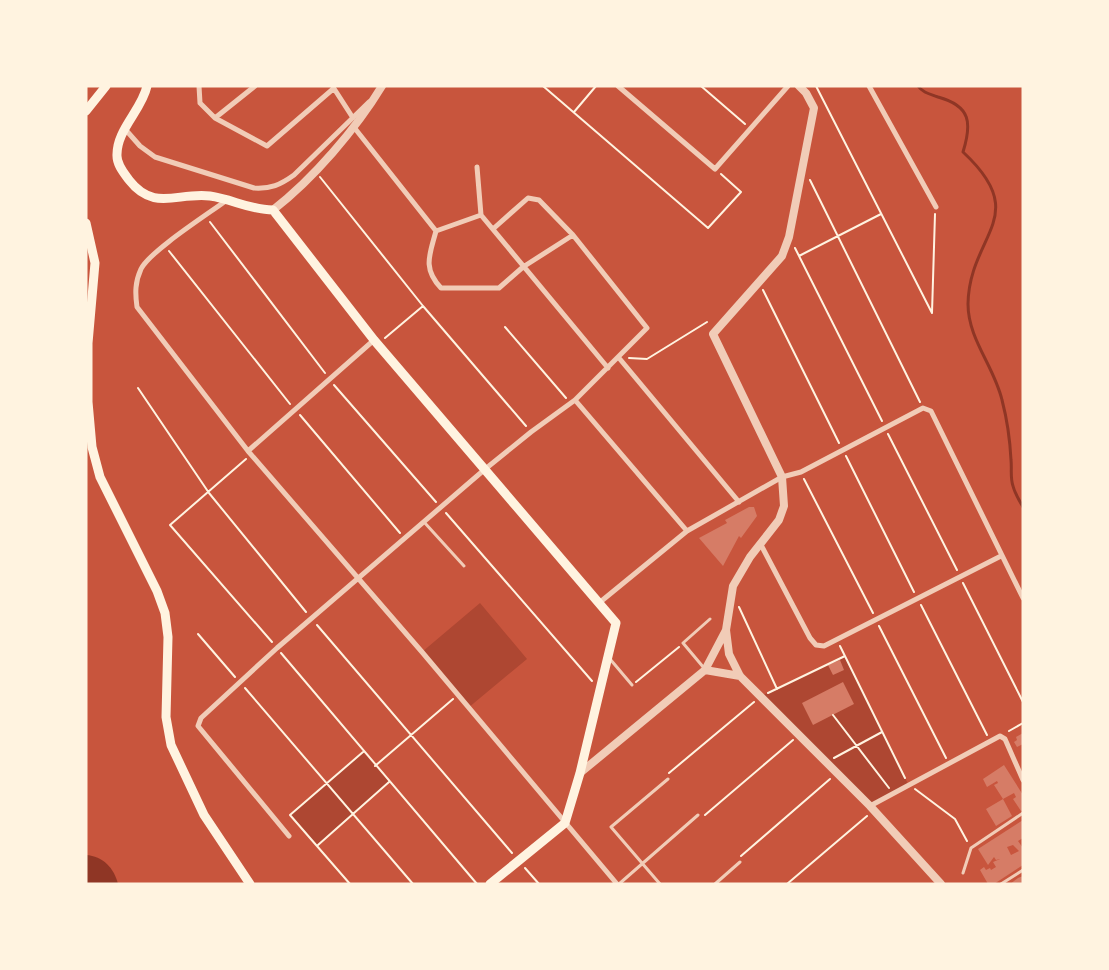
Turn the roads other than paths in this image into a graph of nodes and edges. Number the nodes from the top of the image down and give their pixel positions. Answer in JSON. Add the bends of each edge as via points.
{"nodes":[{"id":1,"x":106,"y":86,"type":"edge"},
{"id":2,"x":147,"y":86,"type":"edge"},
{"id":3,"x":199,"y":86,"type":"edge"},
{"id":4,"x":255,"y":86,"type":"edge"},
{"id":5,"x":382,"y":86,"type":"edge"},
{"id":6,"x":618,"y":86,"type":"edge"},
{"id":7,"x":788,"y":86,"type":"edge"},
{"id":8,"x":799,"y":86,"type":"edge"},
{"id":9,"x":869,"y":86,"type":"edge"},
{"id":10,"x":333,"y":88,"type":"edge"},
{"id":11,"x":86,"y":111,"type":"edge"},
{"id":12,"x":215,"y":118,"type":"junction"},
{"id":13,"x":354,"y":122,"type":"junction"},
{"id":14,"x":125,"y":129,"type":"junction"},
{"id":15,"x":477,"y":167,"type":"dead end"},
{"id":16,"x":227,"y":200,"type":"junction"},
{"id":17,"x":936,"y":207,"type":"road end"},
{"id":18,"x":273,"y":210,"type":"junction"},
{"id":19,"x":481,"y":215,"type":"junction"},
{"id":20,"x":86,"y":223,"type":"edge"},
{"id":21,"x":493,"y":229,"type":"junction"},
{"id":22,"x":436,"y":230,"type":"junction"},
{"id":23,"x":573,"y":235,"type":"junction"},
{"id":24,"x":524,"y":267,"type":"junction"},
{"id":25,"x":376,"y":342,"type":"junction"},
{"id":26,"x":619,"y":358,"type":"junction"},
{"id":27,"x":608,"y":368,"type":"junction"},
{"id":28,"x":573,"y":402,"type":"junction"},
{"id":29,"x":250,"y":453,"type":"junction"},
{"id":30,"x":484,"y":470,"type":"junction"},
{"id":31,"x":782,"y":477,"type":"junction"},
{"id":32,"x":739,"y":502,"type":"junction"},
{"id":33,"x":424,"y":522,"type":"junction"},
{"id":34,"x":687,"y":532,"type":"junction"},
{"id":35,"x":760,"y":543,"type":"junction"},
{"id":36,"x":1000,"y":556,"type":"junction"},
{"id":37,"x":464,"y":566,"type":"dead end"},
{"id":38,"x":358,"y":580,"type":"junction"},
{"id":39,"x":1023,"y":598,"type":"edge"},
{"id":40,"x":599,"y":603,"type":"junction"},
{"id":41,"x":710,"y":619,"type":"dead end"},
{"id":42,"x":726,"y":630,"type":"junction"},
{"id":43,"x":608,"y":657,"type":"junction"},
{"id":44,"x":706,"y":670,"type":"junction"},
{"id":45,"x":740,"y":676,"type":"junction"},
{"id":46,"x":632,"y":685,"type":"road end"},
{"id":47,"x":580,"y":773,"type":"junction"},
{"id":48,"x":667,"y":778,"type":"road end"},
{"id":49,"x":1023,"y":780,"type":"edge"},
{"id":50,"x":872,"y":808,"type":"junction"},
{"id":51,"x":1023,"y":813,"type":"edge"},
{"id":52,"x":700,"y":816,"type":"road end"},
{"id":53,"x":565,"y":823,"type":"junction"},
{"id":54,"x":289,"y":836,"type":"dead end"},
{"id":55,"x":738,"y":861,"type":"road end"},
{"id":56,"x":642,"y":863,"type":"junction"},
{"id":57,"x":1023,"y":870,"type":"edge"},
{"id":58,"x":962,"y":872,"type":"dead end"},
{"id":59,"x":250,"y":884,"type":"edge"},
{"id":60,"x":490,"y":884,"type":"edge"},
{"id":61,"x":618,"y":884,"type":"edge"},
{"id":62,"x":660,"y":884,"type":"edge"},
{"id":63,"x":715,"y":884,"type":"edge"},
{"id":64,"x":942,"y":884,"type":"edge"},
{"id":65,"x":1001,"y":884,"type":"edge"}],
"edges":[{"from":1,"to":11,"type":"main road"},
{"from":2,"to":14,"type":"main road"},
{"from":3,"to":12,"type":"street","via":[[200,103]]},
{"from":4,"to":12,"type":"street"},
{"from":5,"to":13,"type":"street"},
{"from":6,"to":7,"type":"street","via":[[715,169]]},
{"from":8,"to":31,"type":"street","via":[[814,108],[789,237],[782,256],[713,334]]},
{"from":9,"to":17,"type":"street"},
{"from":10,"to":12,"type":"street","via":[[267,146]]},
{"from":10,"to":13,"type":"street"},
{"from":13,"to":14,"type":"street","via":[[294,175],[267,189],[254,188],[155,157]]},
{"from":13,"to":18,"type":"street","via":[[314,170]]},
{"from":13,"to":22,"type":"street"},
{"from":14,"to":16,"type":"main road","via":[[117,155],[119,165],[133,185],[150,198],[168,200],[197,195]]},
{"from":15,"to":19,"type":"street"},
{"from":16,"to":18,"type":"main road","via":[[257,210]]},
{"from":16,"to":29,"type":"street","via":[[165,245],[142,267],[135,289],[137,307]]},
{"from":18,"to":25,"type":"main road"},
{"from":19,"to":21,"type":"street"},
{"from":19,"to":22,"type":"street"},
{"from":20,"to":59,"type":"main road","via":[[95,263],[88,343],[92,448],[100,477],[157,590],[165,613],[168,637],[166,717],[171,746],[204,814]]},
{"from":21,"to":23,"type":"street","via":[[528,198],[539,200]]},
{"from":21,"to":24,"type":"street"},
{"from":22,"to":24,"type":"street","via":[[428,262],[431,277],[441,288],[499,288]]},
{"from":23,"to":24,"type":"street"},
{"from":23,"to":26,"type":"street","via":[[647,328]]},
{"from":24,"to":27,"type":"street"},
{"from":25,"to":29,"type":"street","via":[[329,379]]},
{"from":25,"to":30,"type":"main road"},
{"from":26,"to":27,"type":"street"},
{"from":26,"to":32,"type":"street"},
{"from":27,"to":28,"type":"street"},
{"from":28,"to":30,"type":"street"},
{"from":28,"to":34,"type":"street"},
{"from":29,"to":38,"type":"street"},
{"from":30,"to":33,"type":"street"},
{"from":30,"to":40,"type":"main road"},
{"from":31,"to":32,"type":"street"},
{"from":31,"to":35,"type":"street","via":[[784,506],[779,520]]},
{"from":31,"to":36,"type":"street","via":[[801,472],[923,408],[931,411]]},
{"from":32,"to":34,"type":"street"},
{"from":33,"to":37,"type":"lane"},
{"from":33,"to":38,"type":"street"},
{"from":34,"to":40,"type":"street"},
{"from":35,"to":36,"type":"street","via":[[810,638],[824,646]]},
{"from":35,"to":42,"type":"street","via":[[733,586]]},
{"from":36,"to":39,"type":"street"},
{"from":38,"to":53,"type":"street"},
{"from":38,"to":54,"type":"street","via":[[239,681],[201,718],[198,726]]},
{"from":40,"to":43,"type":"main road","via":[[616,623]]},
{"from":41,"to":44,"type":"lane","via":[[682,643]]},
{"from":42,"to":44,"type":"street"},
{"from":42,"to":45,"type":"street","via":[[729,654]]},
{"from":43,"to":46,"type":"lane"},
{"from":43,"to":47,"type":"main road"},
{"from":44,"to":45,"type":"street"},
{"from":44,"to":47,"type":"street"},
{"from":45,"to":50,"type":"street"},
{"from":47,"to":53,"type":"main road"},
{"from":48,"to":56,"type":"lane","via":[[611,827]]},
{"from":49,"to":50,"type":"street","via":[[1005,739],[1000,736]]},
{"from":50,"to":64,"type":"street"},
{"from":51,"to":58,"type":"lane","via":[[971,848]]},
{"from":52,"to":56,"type":"lane"},
{"from":53,"to":60,"type":"main road"},
{"from":53,"to":61,"type":"street"},
{"from":55,"to":63,"type":"lane"},
{"from":56,"to":61,"type":"lane"},
{"from":56,"to":62,"type":"lane"},
{"from":57,"to":65,"type":"lane"}]}
